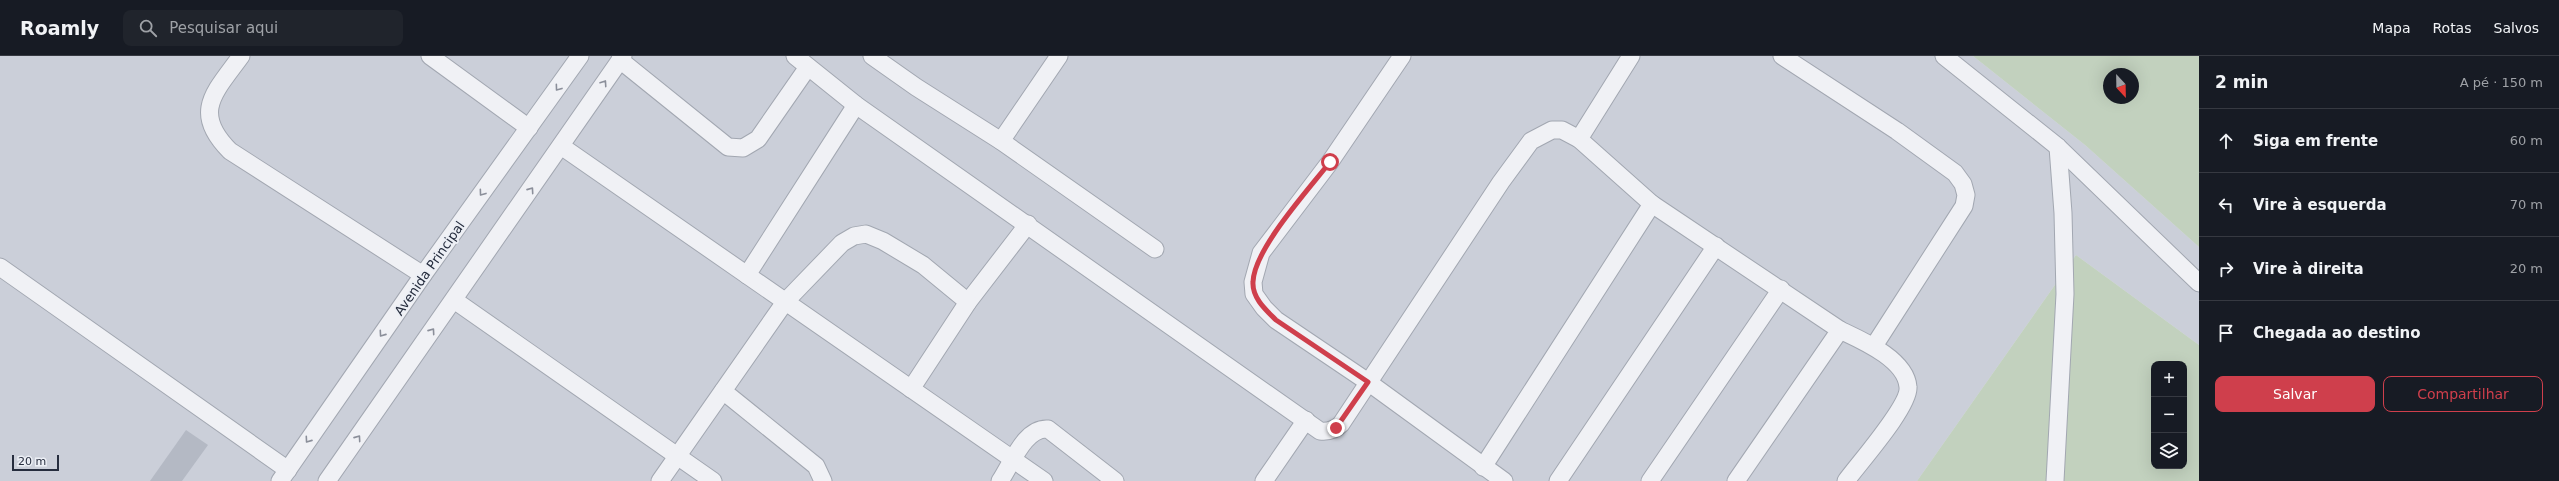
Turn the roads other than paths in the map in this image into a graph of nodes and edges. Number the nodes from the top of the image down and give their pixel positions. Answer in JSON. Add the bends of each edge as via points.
{"nodes":[{"id":1,"x":241,"y":56,"type":"edge"},
{"id":2,"x":430,"y":56,"type":"edge"},
{"id":3,"x":580,"y":56,"type":"edge"},
{"id":4,"x":795,"y":56,"type":"edge"},
{"id":5,"x":872,"y":56,"type":"edge"},
{"id":6,"x":1059,"y":56,"type":"edge"},
{"id":7,"x":1402,"y":56,"type":"edge"},
{"id":8,"x":1631,"y":56,"type":"edge"},
{"id":9,"x":1782,"y":56,"type":"edge"},
{"id":10,"x":1944,"y":56,"type":"edge"},
{"id":11,"x":622,"y":58,"type":"edge"},
{"id":12,"x":808,"y":67,"type":"junction"},
{"id":13,"x":856,"y":105,"type":"junction"},
{"id":14,"x":529,"y":128,"type":"junction"},
{"id":15,"x":1579,"y":139,"type":"junction"},
{"id":16,"x":1001,"y":141,"type":"junction"},
{"id":17,"x":561,"y":146,"type":"junction"},
{"id":18,"x":2058,"y":147,"type":"junction"},
{"id":19,"x":1652,"y":204,"type":"junction"},
{"id":20,"x":1028,"y":224,"type":"junction"},
{"id":21,"x":1716,"y":246,"type":"junction"},
{"id":22,"x":1155,"y":249,"type":"dead end"},
{"id":23,"x":0,"y":267,"type":"edge"},
{"id":24,"x":423,"y":275,"type":"junction"},
{"id":25,"x":747,"y":275,"type":"junction"},
{"id":26,"x":2199,"y":283,"type":"edge"},
{"id":27,"x":1781,"y":289,"type":"junction"},
{"id":28,"x":454,"y":300,"type":"junction"},
{"id":29,"x":785,"y":302,"type":"junction"},
{"id":30,"x":968,"y":302,"type":"junction"},
{"id":31,"x":1840,"y":330,"type":"junction"},
{"id":32,"x":1874,"y":346,"type":"junction"},
{"id":33,"x":1368,"y":382,"type":"junction"},
{"id":34,"x":911,"y":389,"type":"junction"},
{"id":35,"x":723,"y":391,"type":"junction"},
{"id":36,"x":1306,"y":420,"type":"junction"},
{"id":37,"x":677,"y":456,"type":"junction"},
{"id":38,"x":1014,"y":460,"type":"junction"},
{"id":39,"x":1483,"y":466,"type":"junction"},
{"id":40,"x":284,"y":475,"type":"edge"},
{"id":41,"x":327,"y":481,"type":"edge"},
{"id":42,"x":660,"y":481,"type":"edge"},
{"id":43,"x":713,"y":481,"type":"edge"},
{"id":44,"x":823,"y":481,"type":"edge"},
{"id":45,"x":1000,"y":481,"type":"edge"},
{"id":46,"x":1044,"y":481,"type":"edge"},
{"id":47,"x":1115,"y":481,"type":"edge"},
{"id":48,"x":1264,"y":481,"type":"edge"},
{"id":49,"x":1504,"y":481,"type":"edge"},
{"id":50,"x":1558,"y":481,"type":"edge"},
{"id":51,"x":1650,"y":481,"type":"edge"},
{"id":52,"x":1736,"y":481,"type":"edge"},
{"id":53,"x":1846,"y":481,"type":"edge"},
{"id":54,"x":2055,"y":481,"type":"edge"}],
"edges":[{"from":1,"to":24,"type":"street","via":[[213,96],[209,106],[209,119],[219,140],[230,151]]},
{"from":2,"to":14,"type":"street"},
{"from":3,"to":14,"type":"street","name":"Avenida Principal","one_way":true},
{"from":4,"to":12,"type":"street"},
{"from":5,"to":16,"type":"street"},
{"from":6,"to":16,"type":"street"},
{"from":7,"to":33,"type":"street","via":[[1330,162],[1261,253],[1252,282],[1254,294],[1276,320]]},
{"from":8,"to":15,"type":"street"},
{"from":9,"to":32,"type":"street","via":[[1897,131],[1955,173],[1963,184],[1966,195],[1964,206]]},
{"from":10,"to":18,"type":"street"},
{"from":11,"to":12,"type":"street","via":[[728,147],[743,148],[758,139]]},
{"from":17,"to":11,"type":"street","one_way":true},
{"from":12,"to":13,"type":"street"},
{"from":13,"to":20,"type":"street"},
{"from":13,"to":25,"type":"street"},
{"from":14,"to":24,"type":"street","name":"Avenida Principal","one_way":true},
{"from":15,"to":19,"type":"street"},
{"from":15,"to":33,"type":"street","via":[[1562,130],[1552,130],[1531,141]]},
{"from":16,"to":22,"type":"street"},
{"from":17,"to":25,"type":"street"},
{"from":28,"to":17,"type":"street","one_way":true},
{"from":18,"to":26,"type":"street"},
{"from":18,"to":54,"type":"street","via":[[2065,294]]},
{"from":19,"to":21,"type":"street"},
{"from":19,"to":39,"type":"street"},
{"from":20,"to":30,"type":"street"},
{"from":20,"to":36,"type":"street"},
{"from":21,"to":27,"type":"street"},
{"from":21,"to":50,"type":"street"},
{"from":23,"to":40,"type":"street"},
{"from":24,"to":40,"type":"street","name":"Avenida Principal","one_way":true},
{"from":25,"to":29,"type":"street"},
{"from":27,"to":31,"type":"street"},
{"from":27,"to":51,"type":"street"},
{"from":28,"to":37,"type":"street"},
{"from":41,"to":28,"type":"street","one_way":true},
{"from":29,"to":30,"type":"street","via":[[842,242],[866,234],[893,246],[923,265]]},
{"from":29,"to":34,"type":"street"},
{"from":29,"to":35,"type":"street"},
{"from":30,"to":34,"type":"street"},
{"from":31,"to":32,"type":"street"},
{"from":31,"to":52,"type":"street"},
{"from":32,"to":53,"type":"street","via":[[1904,375],[1908,386],[1907,396],[1905,403]]},
{"from":33,"to":36,"type":"street","via":[[1336,428],[1320,430]]},
{"from":33,"to":39,"type":"street"},
{"from":34,"to":38,"type":"street"},
{"from":35,"to":37,"type":"street"},
{"from":35,"to":44,"type":"street","via":[[816,466]]},
{"from":36,"to":48,"type":"street"},
{"from":37,"to":42,"type":"street"},
{"from":37,"to":43,"type":"street"},
{"from":38,"to":45,"type":"street"},
{"from":38,"to":46,"type":"street"},
{"from":38,"to":47,"type":"street","via":[[1030,434],[1040,429],[1048,429]]},
{"from":39,"to":49,"type":"street"}]}
